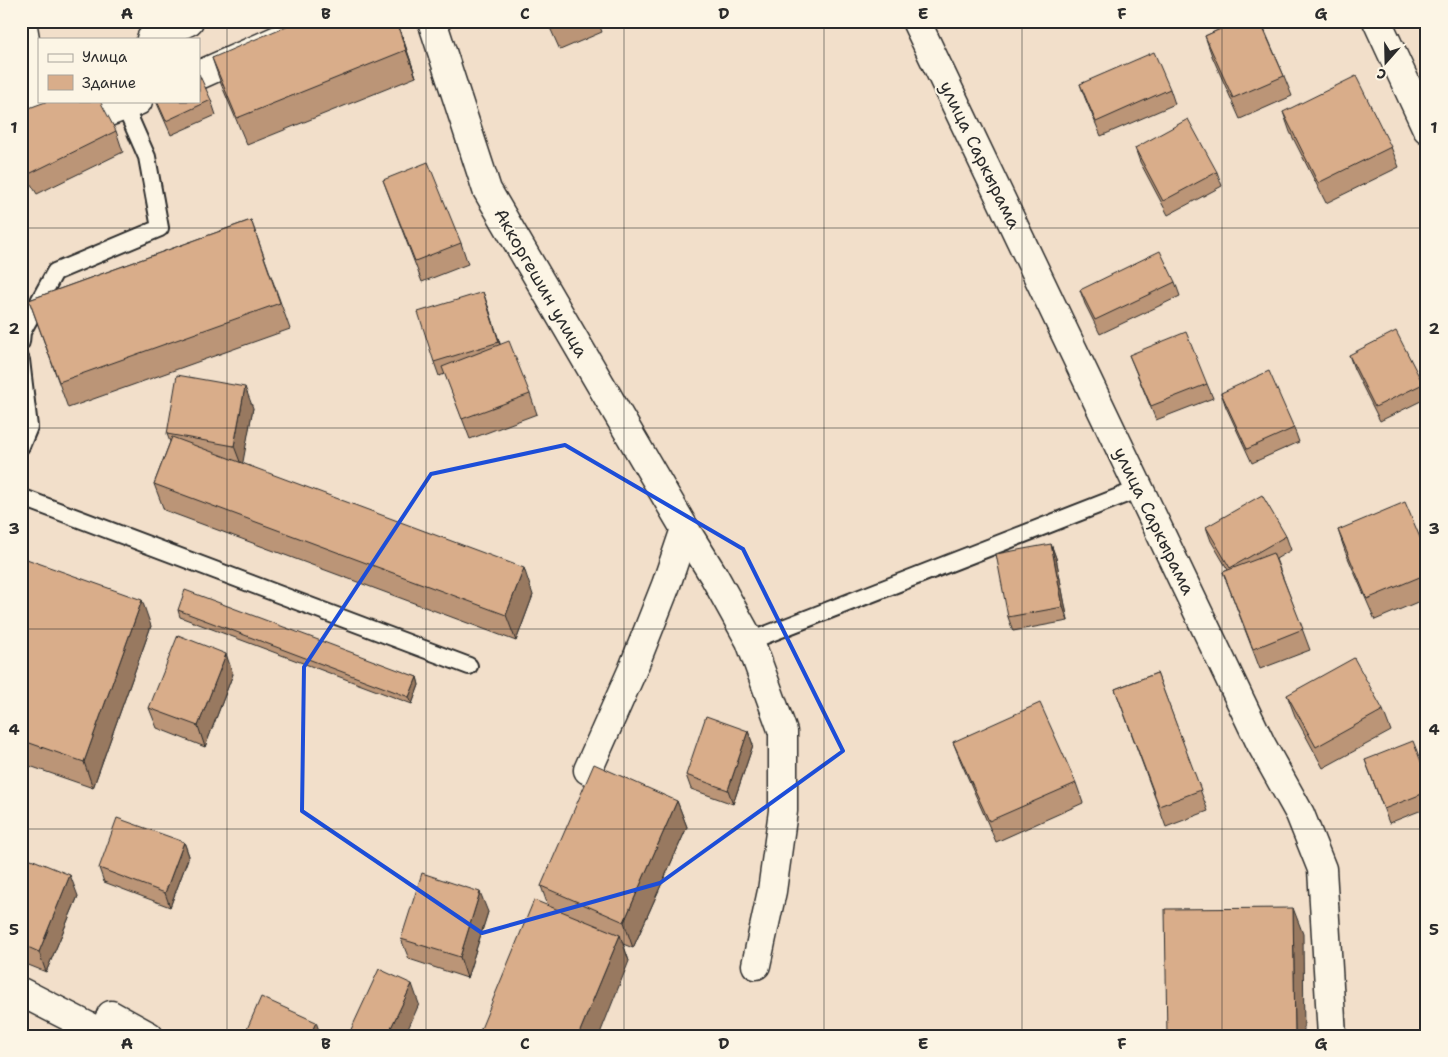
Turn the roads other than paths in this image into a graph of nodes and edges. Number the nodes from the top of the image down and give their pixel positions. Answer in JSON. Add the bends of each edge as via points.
{"nodes":[{"id":1,"x":22,"y":21,"type":"edge"},
{"id":2,"x":189,"y":21,"type":"edge"},
{"id":3,"x":320,"y":21,"type":"edge"},
{"id":4,"x":432,"y":21,"type":"edge"},
{"id":5,"x":916,"y":21,"type":"edge"},
{"id":6,"x":1377,"y":21,"type":"edge"},
{"id":7,"x":152,"y":38,"type":"edge"},
{"id":8,"x":200,"y":75,"type":"edge"},
{"id":9,"x":31,"y":93,"type":"edge"},
{"id":10,"x":131,"y":104,"type":"edge"},
{"id":11,"x":1427,"y":129,"type":"edge"},
{"id":12,"x":21,"y":146,"type":"edge"},
{"id":13,"x":21,"y":342,"type":"edge"},
{"id":14,"x":21,"y":360,"type":"edge"},
{"id":15,"x":21,"y":446,"type":"edge"},
{"id":16,"x":1139,"y":489,"type":"junction"},
{"id":17,"x":21,"y":498,"type":"edge"},
{"id":18,"x":685,"y":529,"type":"junction"},
{"id":19,"x":750,"y":641,"type":"junction"},
{"id":20,"x":469,"y":666,"type":"dead end"},
{"id":21,"x":588,"y":770,"type":"dead end"},
{"id":22,"x":756,"y":965,"type":"dead end"},
{"id":23,"x":21,"y":992,"type":"edge"},
{"id":24,"x":149,"y":1036,"type":"edge"},
{"id":25,"x":1332,"y":1036,"type":"edge"}],
"edges":[{"from":1,"to":9,"type":"main road"},
{"from":2,"to":7,"type":"main road"},
{"from":3,"to":8,"type":"main road"},
{"from":4,"to":18,"type":"main road","name":"Аккоргешин улица","via":[[487,190]]},
{"from":5,"to":16,"type":"main road","name":"улица Саркырама"},
{"from":6,"to":11,"type":"main road"},
{"from":10,"to":12,"type":"main road"},
{"from":10,"to":13,"type":"lane","via":[[148,158],[160,228],[56,272],[22,332]]},
{"from":14,"to":15,"type":"lane","via":[[29,427]]},
{"from":16,"to":19,"type":"lane"},
{"from":16,"to":25,"type":"main road","name":"улица Саркырама","via":[[1261,744],[1300,814],[1322,869]]},
{"from":17,"to":20,"type":"lane"},
{"from":18,"to":19,"type":"main road","name":"Аккоргешин улица"},
{"from":18,"to":21,"type":"main road","via":[[632,671]]},
{"from":19,"to":22,"type":"main road","name":"Аккоргешин улица","via":[[783,732],[783,811],[772,891]]},
{"from":23,"to":24,"type":"main road","via":[[102,1034],[110,1015]]}]}
